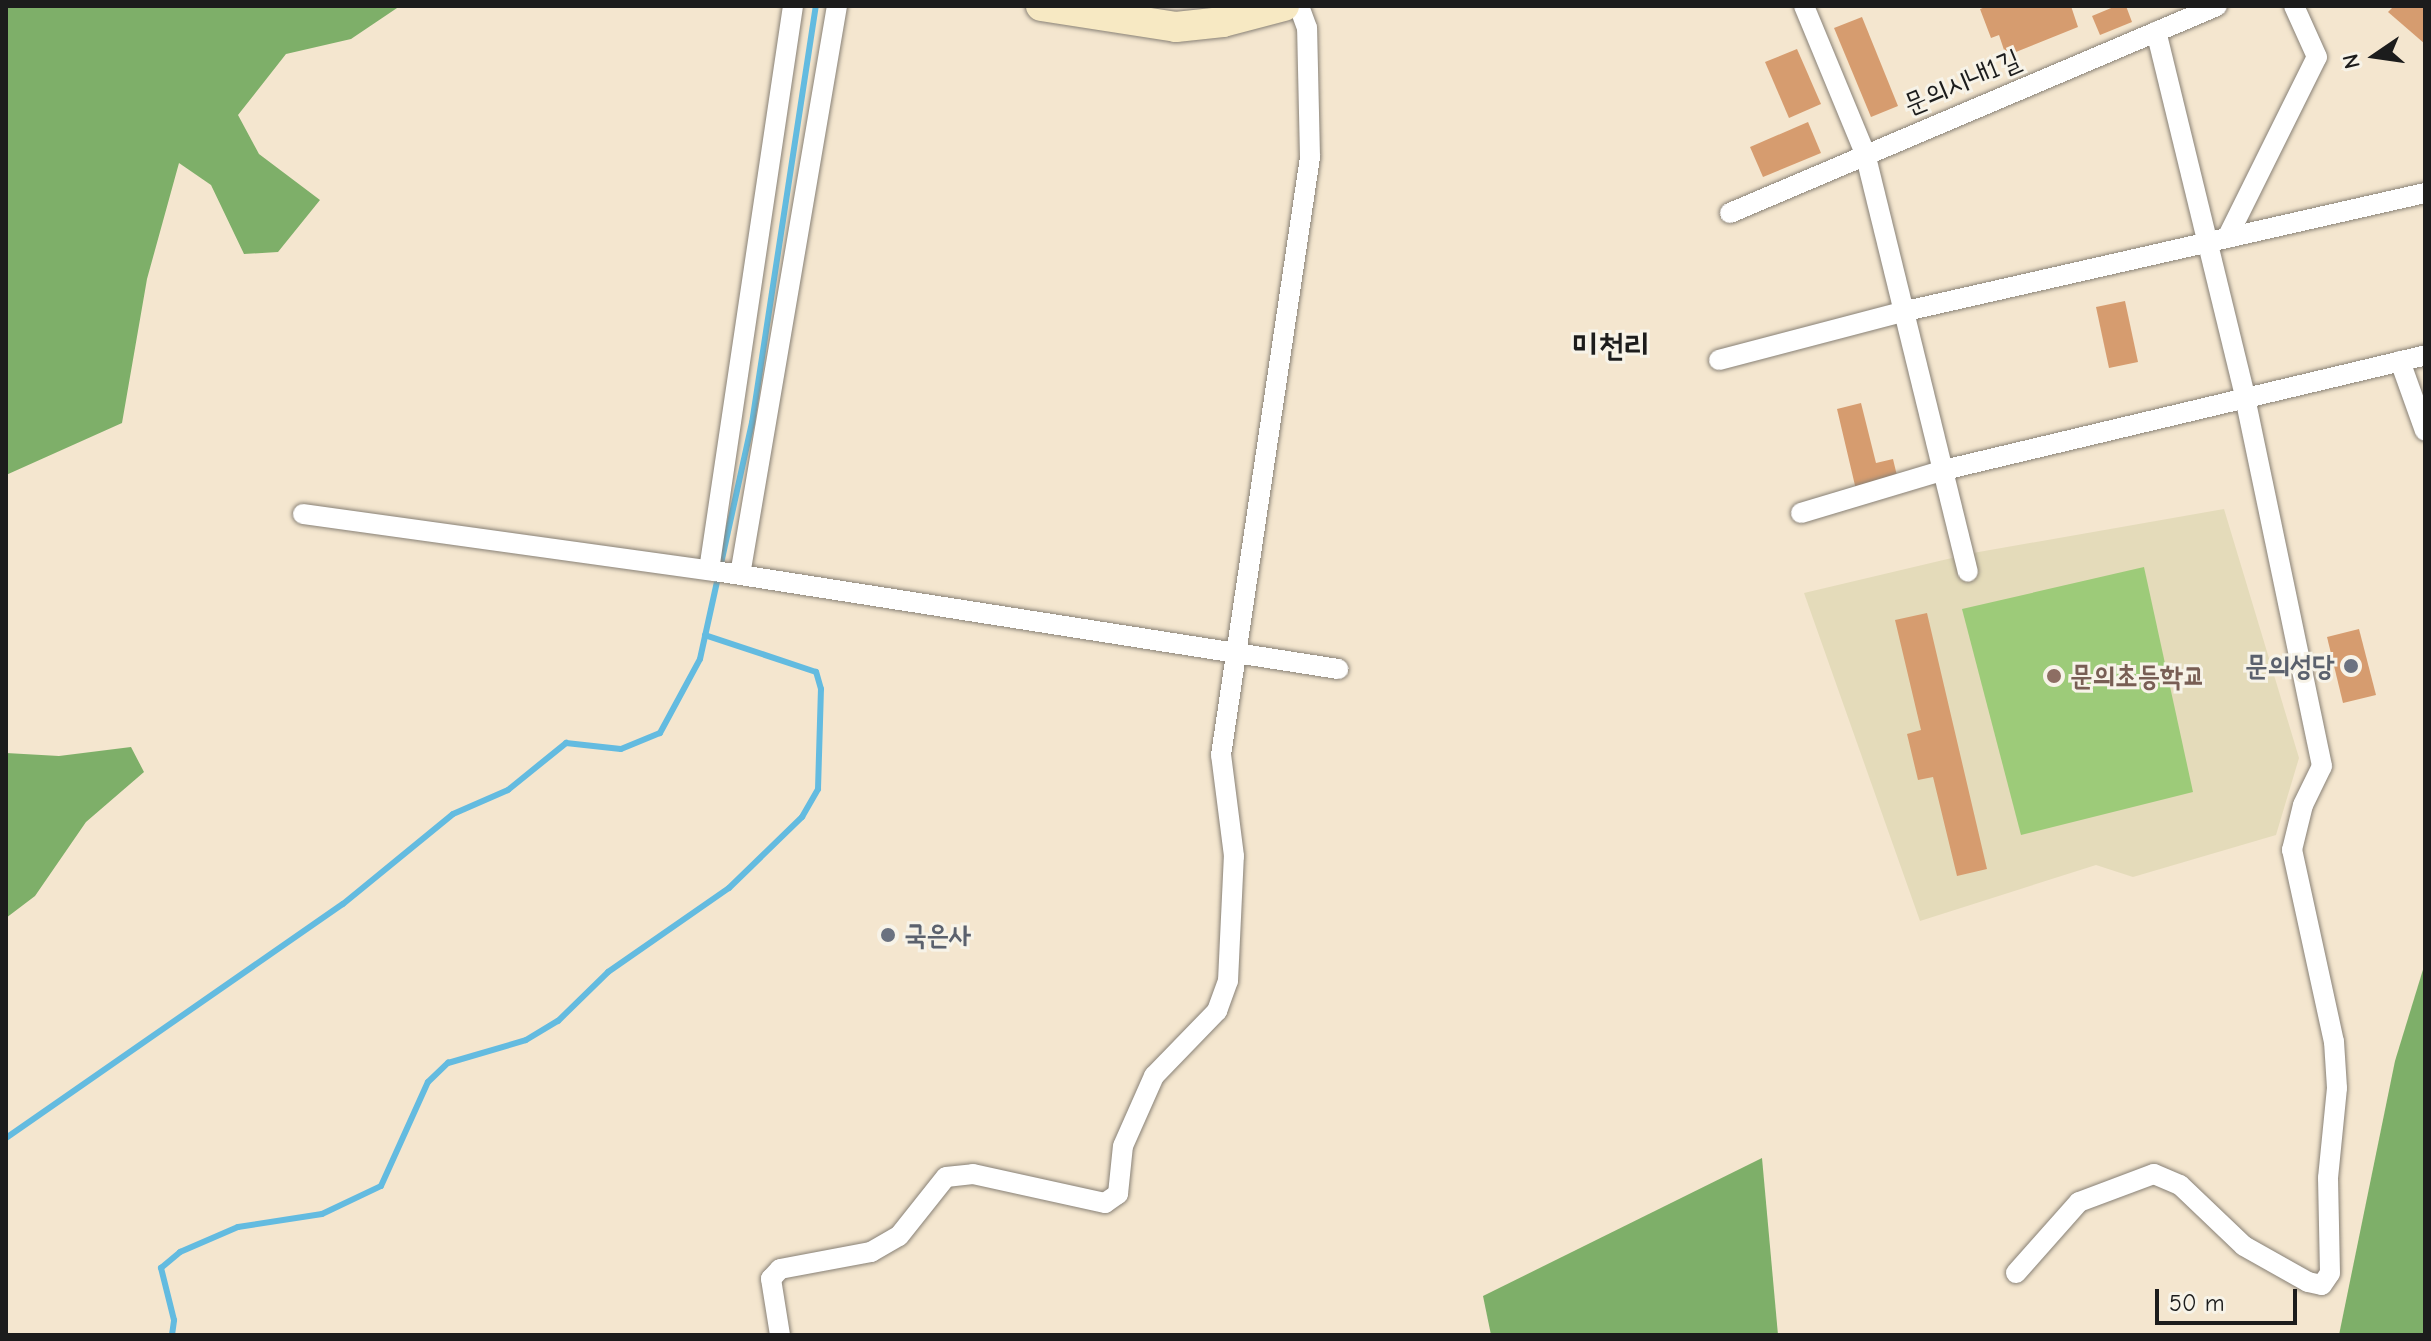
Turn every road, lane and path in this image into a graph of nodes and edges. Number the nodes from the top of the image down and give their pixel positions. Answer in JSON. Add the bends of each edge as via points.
{"nodes":[{"id":1,"x":793,"y":6,"type":"edge"},
{"id":2,"x":837,"y":6,"type":"edge"},
{"id":3,"x":1041,"y":6,"type":"edge"},
{"id":4,"x":1285,"y":6,"type":"edge"},
{"id":5,"x":1804,"y":6,"type":"edge"},
{"id":6,"x":2217,"y":6,"type":"edge"},
{"id":7,"x":2294,"y":6,"type":"edge"},
{"id":8,"x":2156,"y":32,"type":"junction"},
{"id":9,"x":1865,"y":153,"type":"junction"},
{"id":10,"x":2425,"y":193,"type":"edge"},
{"id":11,"x":1730,"y":213,"type":"dead end"},
{"id":12,"x":2227,"y":238,"type":"junction"},
{"id":13,"x":2206,"y":243,"type":"junction"},
{"id":14,"x":1906,"y":311,"type":"junction"},
{"id":15,"x":2425,"y":355,"type":"edge"},
{"id":16,"x":1719,"y":360,"type":"dead end"},
{"id":17,"x":2400,"y":361,"type":"junction"},
{"id":18,"x":2245,"y":396,"type":"junction"},
{"id":19,"x":2425,"y":431,"type":"edge"},
{"id":20,"x":1944,"y":470,"type":"junction"},
{"id":21,"x":1801,"y":513,"type":"dead end"},
{"id":22,"x":303,"y":514,"type":"dead end"},
{"id":23,"x":724,"y":572,"type":"junction"},
{"id":24,"x":1968,"y":572,"type":"dead end"},
{"id":25,"x":1236,"y":653,"type":"junction"},
{"id":26,"x":1338,"y":669,"type":"dead end"},
{"id":27,"x":2016,"y":1273,"type":"dead end"},
{"id":28,"x":780,"y":1335,"type":"edge"}],
"edges":[{"from":1,"to":23,"type":"street"},
{"from":2,"to":23,"type":"street"},
{"from":3,"to":4,"type":"street","via":[[1176,27]]},
{"from":4,"to":25,"type":"street","via":[[1307,28],[1310,157]]},
{"from":5,"to":9,"type":"street"},
{"from":6,"to":8,"type":"street","name":"문의시내1길"},
{"from":7,"to":12,"type":"street","via":[[2317,57]]},
{"from":8,"to":9,"type":"street","name":"문의시내1길"},
{"from":8,"to":13,"type":"street"},
{"from":9,"to":11,"type":"street","name":"문의시내1길"},
{"from":9,"to":14,"type":"street"},
{"from":10,"to":12,"type":"street"},
{"from":12,"to":13,"type":"street"},
{"from":13,"to":14,"type":"street"},
{"from":13,"to":18,"type":"street"},
{"from":14,"to":16,"type":"street"},
{"from":14,"to":20,"type":"street"},
{"from":15,"to":17,"type":"street"},
{"from":17,"to":18,"type":"street"},
{"from":17,"to":19,"type":"street"},
{"from":18,"to":20,"type":"street"},
{"from":18,"to":27,"type":"street","via":[[2322,766],[2303,805],[2292,850],[2334,1042],[2330,1273],[2322,1285],[2308,1282],[2244,1246],[2180,1185],[2154,1174],[2079,1202]]},
{"from":20,"to":21,"type":"street"},
{"from":20,"to":24,"type":"street"},
{"from":22,"to":23,"type":"street"},
{"from":23,"to":25,"type":"street"},
{"from":25,"to":26,"type":"street"},
{"from":25,"to":28,"type":"street","via":[[1221,755],[1234,856],[1228,981],[1217,1011],[1154,1076],[1123,1146],[1118,1194],[1105,1203],[973,1174],[946,1177],[899,1236],[871,1252],[780,1269],[771,1279]]}]}
